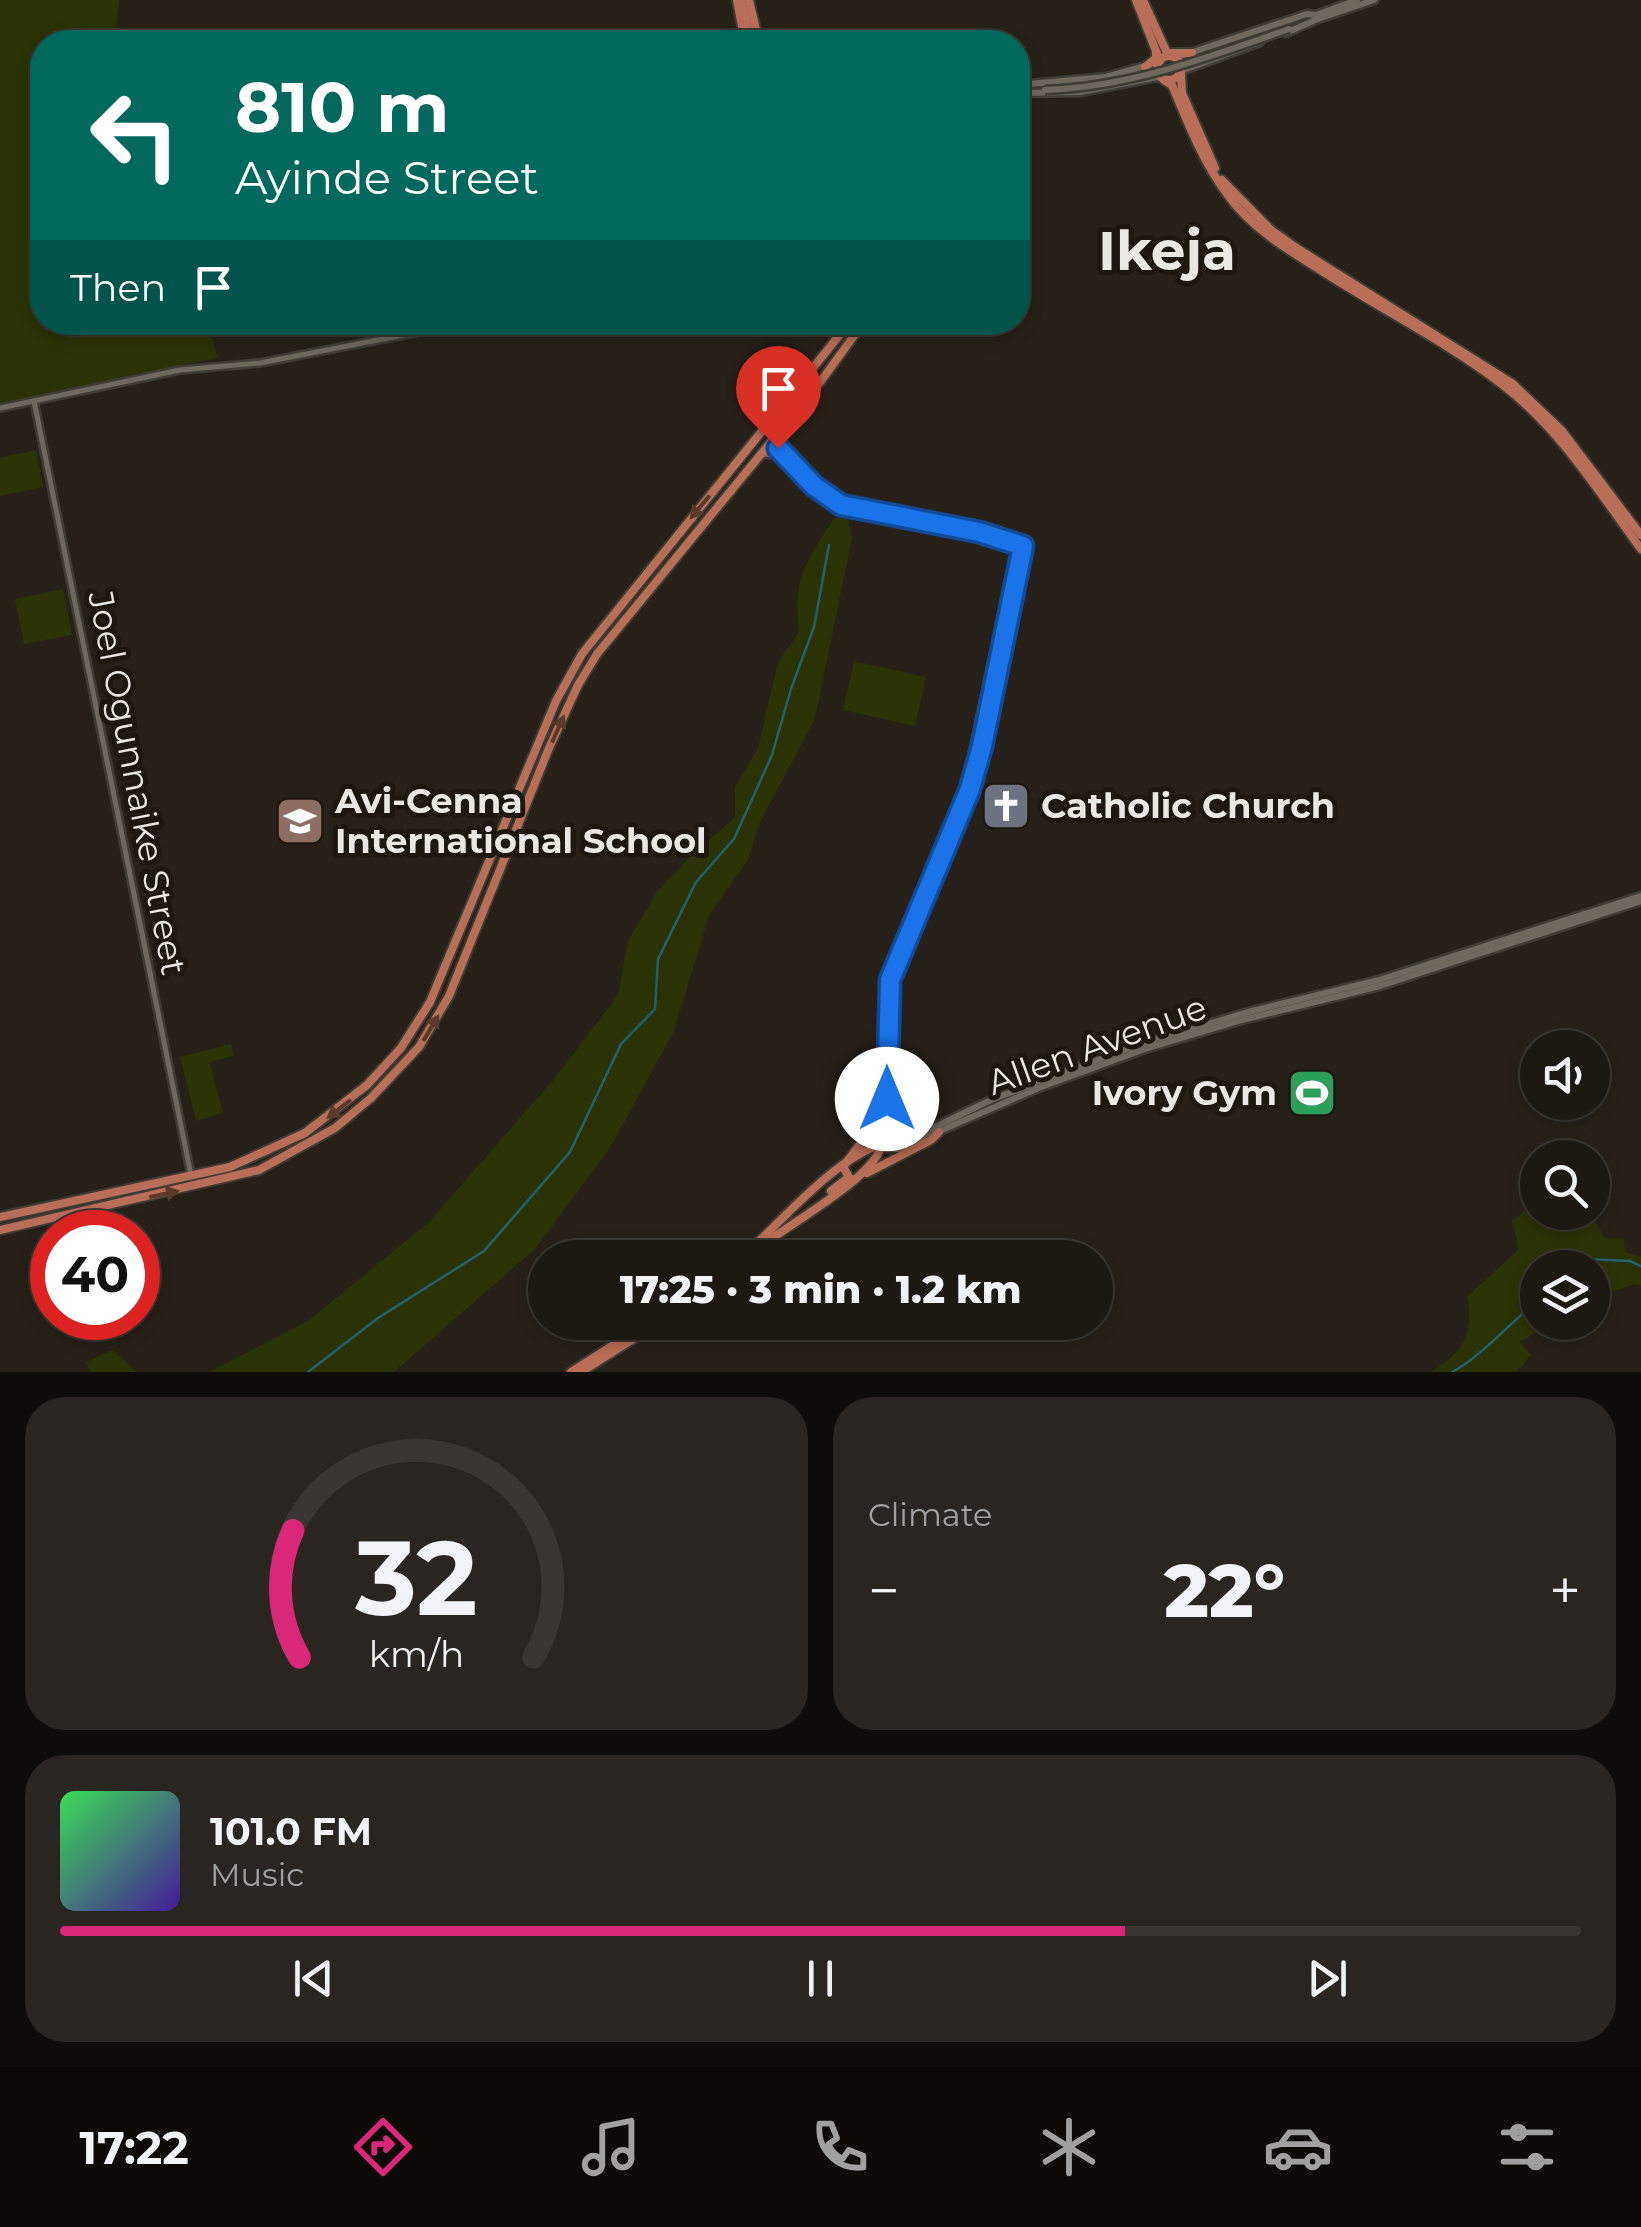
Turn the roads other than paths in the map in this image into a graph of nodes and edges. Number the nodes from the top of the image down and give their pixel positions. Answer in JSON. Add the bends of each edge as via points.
{"nodes":[{"id":1,"x":1140,"y":0,"type":"edge"},
{"id":2,"x":1357,"y":0,"type":"edge"},
{"id":3,"x":1374,"y":0,"type":"edge"},
{"id":4,"x":744,"y":1,"type":"edge"},
{"id":5,"x":1319,"y":16,"type":"junction"},
{"id":6,"x":750,"y":30,"type":"edge"},
{"id":7,"x":1156,"y":40,"type":"junction"},
{"id":8,"x":1222,"y":44,"type":"junction"},
{"id":9,"x":1192,"y":53,"type":"junction"},
{"id":10,"x":1226,"y":54,"type":"junction"},
{"id":11,"x":1175,"y":58,"type":"junction"},
{"id":12,"x":1160,"y":61,"type":"junction"},
{"id":13,"x":1145,"y":67,"type":"junction"},
{"id":14,"x":1184,"y":71,"type":"junction"},
{"id":15,"x":1106,"y":77,"type":"junction"},
{"id":16,"x":1149,"y":79,"type":"junction"},
{"id":17,"x":1164,"y":80,"type":"junction"},
{"id":18,"x":1030,"y":87,"type":"edge"},
{"id":19,"x":1107,"y":88,"type":"junction"},
{"id":20,"x":1030,"y":89,"type":"edge"},
{"id":21,"x":1030,"y":90,"type":"edge"},
{"id":22,"x":1178,"y":91,"type":"junction"},
{"id":23,"x":405,"y":335,"type":"edge"},
{"id":24,"x":840,"y":335,"type":"edge"},
{"id":25,"x":855,"y":335,"type":"edge"},
{"id":26,"x":34,"y":401,"type":"junction"},
{"id":27,"x":0,"y":408,"type":"edge"},
{"id":28,"x":774,"y":437,"type":"junction"},
{"id":29,"x":760,"y":454,"type":"junction"},
{"id":30,"x":742,"y":458,"type":"junction"},
{"id":31,"x":750,"y":466,"type":"junction"},
{"id":32,"x":1586,"y":468,"type":"junction"},
{"id":33,"x":1641,"y":535,"type":"edge"},
{"id":34,"x":1017,"y":547,"type":"junction"},
{"id":35,"x":1641,"y":549,"type":"edge"},
{"id":36,"x":1641,"y":899,"type":"edge"},
{"id":37,"x":474,"y":900,"type":"junction"},
{"id":38,"x":486,"y":904,"type":"junction"},
{"id":39,"x":463,"y":927,"type":"junction"},
{"id":40,"x":476,"y":932,"type":"junction"},
{"id":41,"x":887,"y":1108,"type":"junction"},
{"id":42,"x":879,"y":1119,"type":"junction"},
{"id":43,"x":925,"y":1130,"type":"junction"},
{"id":44,"x":939,"y":1132,"type":"junction"},
{"id":45,"x":882,"y":1144,"type":"junction"},
{"id":46,"x":843,"y":1166,"type":"junction"},
{"id":47,"x":192,"y":1175,"type":"junction"},
{"id":48,"x":863,"y":1175,"type":"junction"},
{"id":49,"x":824,"y":1201,"type":"junction"},
{"id":50,"x":0,"y":1217,"type":"edge"},
{"id":51,"x":0,"y":1230,"type":"edge"},
{"id":52,"x":763,"y":1240,"type":"edge"},
{"id":53,"x":769,"y":1240,"type":"edge"},
{"id":54,"x":621,"y":1340,"type":"edge"},
{"id":55,"x":632,"y":1340,"type":"edge"},
{"id":56,"x":571,"y":1372,"type":"edge"},
{"id":57,"x":581,"y":1372,"type":"edge"}],
"edges":[{"from":1,"to":7,"type":"main road"},
{"from":2,"to":5,"type":"main road"},
{"from":3,"to":5,"type":"main road"},
{"from":4,"to":6,"type":"main road"},
{"from":5,"to":8,"type":"main road","via":[[1307,14]]},
{"from":5,"to":10,"type":"main road"},
{"from":5,"to":20,"type":"main road","bridge":true,"via":[[1146,76],[1079,89]]},
{"from":7,"to":9,"type":"main road","via":[[1176,54]]},
{"from":7,"to":11,"type":"main road"},
{"from":7,"to":12,"type":"main road"},
{"from":7,"to":13,"type":"main road","via":[[1156,58]]},
{"from":8,"to":9,"type":"main road"},
{"from":8,"to":10,"type":"main road"},
{"from":9,"to":11,"type":"main road"},
{"from":10,"to":14,"type":"main road"},
{"from":11,"to":12,"type":"main road"},
{"from":11,"to":14,"type":"main road"},
{"from":12,"to":13,"type":"main road"},
{"from":12,"to":17,"type":"main road"},
{"from":13,"to":15,"type":"main road"},
{"from":14,"to":17,"type":"main road"},
{"from":14,"to":22,"type":"main road"},
{"from":15,"to":18,"type":"main road"},
{"from":15,"to":19,"type":"main road"},
{"from":16,"to":17,"type":"main road"},
{"from":16,"to":19,"type":"main road"},
{"from":16,"to":22,"type":"main road"},
{"from":17,"to":22,"type":"main road"},
{"from":19,"to":21,"type":"main road"},
{"from":22,"to":32,"type":"main road","via":[[1221,182],[1271,230],[1513,384],[1562,431]]},
{"from":23,"to":26,"type":"street"},
{"from":24,"to":30,"type":"main road"},
{"from":25,"to":28,"type":"main road"},
{"from":26,"to":27,"type":"street"},
{"from":26,"to":47,"type":"street","name":"Joel Ogunnaike Street"},
{"from":28,"to":29,"type":"main road"},
{"from":28,"to":34,"type":"street","via":[[814,486],[841,505]]},
{"from":29,"to":31,"type":"main road"},
{"from":29,"to":34,"type":"street","via":[[774,455],[847,512]]},
{"from":30,"to":31,"type":"main road"},
{"from":30,"to":37,"type":"main road","one_way":true,"via":[[575,666]]},
{"from":38,"to":31,"type":"main road","one_way":true,"via":[[578,685]]},
{"from":32,"to":33,"type":"main road"},
{"from":32,"to":35,"type":"main road"},
{"from":34,"to":41,"type":"street","via":[[970,789],[890,980]]},
{"from":34,"to":42,"type":"street","via":[[965,787],[884,982]]},
{"from":36,"to":43,"type":"main road","name":"Allen Avenue","via":[[1141,1044]]},
{"from":36,"to":44,"type":"main road","name":"Allen Avenue","via":[[1380,986],[1162,1044]]},
{"from":37,"to":38,"type":"main road","via":[[475,916]]},
{"from":37,"to":39,"type":"main road"},
{"from":38,"to":40,"type":"main road"},
{"from":39,"to":40,"type":"main road","via":[[472,918]]},
{"from":39,"to":47,"type":"main road","one_way":true,"via":[[418,1023],[367,1085],[289,1142]]},
{"from":51,"to":40,"type":"main road","one_way":true,"via":[[244,1175],[323,1136],[419,1047]]},
{"from":41,"to":43,"type":"main road"},
{"from":41,"to":45,"type":"street"},
{"from":42,"to":45,"type":"street"},
{"from":42,"to":46,"type":"main road"},
{"from":43,"to":45,"type":"main road","name":"Allen Avenue"},
{"from":44,"to":45,"type":"main road","name":"Allen Avenue","via":[[898,1149]]},
{"from":44,"to":48,"type":"main road"},
{"from":45,"to":46,"type":"main road"},
{"from":45,"to":48,"type":"main road"},
{"from":46,"to":49,"type":"main road","via":[[849,1177]]},
{"from":46,"to":52,"type":"main road"},
{"from":47,"to":50,"type":"main road"},
{"from":48,"to":49,"type":"main road"},
{"from":49,"to":53,"type":"main road"},
{"from":54,"to":56,"type":"main road"},
{"from":55,"to":57,"type":"main road"}]}
